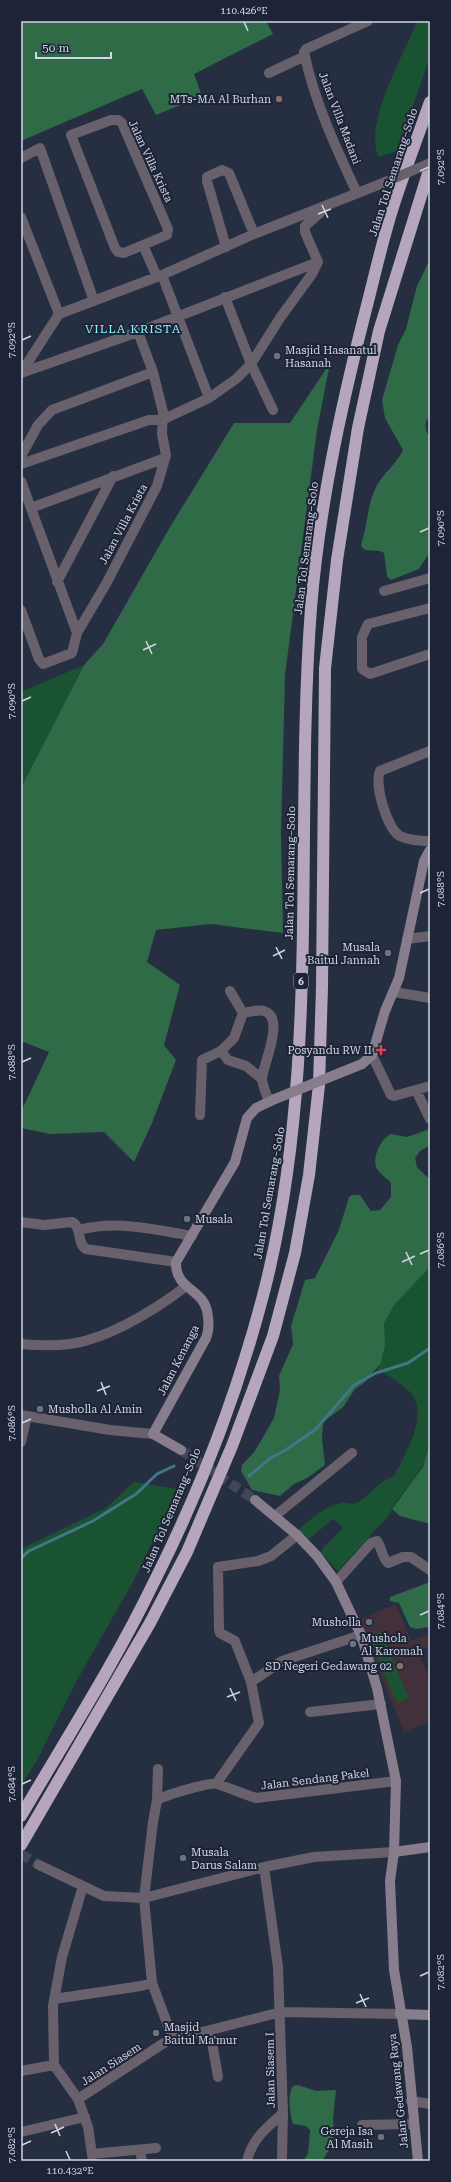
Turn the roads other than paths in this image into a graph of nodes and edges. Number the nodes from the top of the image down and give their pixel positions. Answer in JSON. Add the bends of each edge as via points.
{"nodes":[{"id":1,"x":368,"y":21,"type":"edge"},
{"id":2,"x":306,"y":53,"type":"junction"},
{"id":3,"x":269,"y":73,"type":"dead end"},
{"id":4,"x":430,"y":102,"type":"edge"},
{"id":5,"x":21,"y":158,"type":"edge"},
{"id":6,"x":430,"y":163,"type":"edge"},
{"id":7,"x":430,"y":167,"type":"edge"},
{"id":8,"x":357,"y":193,"type":"junction"},
{"id":9,"x":342,"y":199,"type":"junction"},
{"id":10,"x":21,"y":217,"type":"edge"},
{"id":11,"x":254,"y":234,"type":"junction"},
{"id":12,"x":143,"y":245,"type":"junction"},
{"id":13,"x":226,"y":247,"type":"junction"},
{"id":14,"x":318,"y":262,"type":"junction"},
{"id":15,"x":160,"y":276,"type":"junction"},
{"id":16,"x":225,"y":297,"type":"junction"},
{"id":17,"x":94,"y":301,"type":"junction"},
{"id":18,"x":59,"y":314,"type":"junction"},
{"id":19,"x":178,"y":315,"type":"junction"},
{"id":20,"x":138,"y":332,"type":"junction"},
{"id":21,"x":251,"y":364,"type":"junction"},
{"id":22,"x":153,"y":372,"type":"junction"},
{"id":23,"x":21,"y":373,"type":"edge"},
{"id":24,"x":209,"y":398,"type":"junction"},
{"id":25,"x":273,"y":410,"type":"dead end"},
{"id":26,"x":162,"y":420,"type":"junction"},
{"id":27,"x":21,"y":456,"type":"edge"},
{"id":28,"x":165,"y":458,"type":"junction"},
{"id":29,"x":21,"y":464,"type":"edge"},
{"id":30,"x":113,"y":476,"type":"junction"},
{"id":31,"x":21,"y":481,"type":"edge"},
{"id":32,"x":31,"y":508,"type":"junction"},
{"id":33,"x":430,"y":578,"type":"edge"},
{"id":34,"x":57,"y":582,"type":"junction"},
{"id":35,"x":384,"y":591,"type":"dead end"},
{"id":36,"x":430,"y":608,"type":"edge"},
{"id":37,"x":21,"y":610,"type":"edge"},
{"id":38,"x":77,"y":633,"type":"junction"},
{"id":39,"x":430,"y":654,"type":"edge"},
{"id":40,"x":430,"y":751,"type":"edge"},
{"id":41,"x":430,"y":840,"type":"edge"},
{"id":42,"x":430,"y":850,"type":"edge"},
{"id":43,"x":430,"y":936,"type":"edge"},
{"id":44,"x":407,"y":939,"type":"junction"},
{"id":45,"x":230,"y":992,"type":"dead end"},
{"id":46,"x":394,"y":992,"type":"junction"},
{"id":47,"x":430,"y":998,"type":"edge"},
{"id":48,"x":243,"y":1013,"type":"junction"},
{"id":49,"x":221,"y":1051,"type":"junction"},
{"id":50,"x":372,"y":1055,"type":"junction"},
{"id":51,"x":262,"y":1079,"type":"junction"},
{"id":52,"x":430,"y":1086,"type":"edge"},
{"id":53,"x":416,"y":1090,"type":"junction"},
{"id":54,"x":272,"y":1101,"type":"junction"},
{"id":55,"x":200,"y":1116,"type":"dead end"},
{"id":56,"x":430,"y":1119,"type":"edge"},
{"id":57,"x":21,"y":1222,"type":"edge"},
{"id":58,"x":79,"y":1230,"type":"junction"},
{"id":59,"x":192,"y":1236,"type":"junction"},
{"id":60,"x":176,"y":1262,"type":"junction"},
{"id":61,"x":186,"y":1287,"type":"junction"},
{"id":62,"x":21,"y":1344,"type":"edge"},
{"id":63,"x":24,"y":1415,"type":"edge"},
{"id":64,"x":153,"y":1434,"type":"junction"},
{"id":65,"x":21,"y":1442,"type":"edge"},
{"id":66,"x":181,"y":1450,"type":"tunnel mouth"},
{"id":67,"x":352,"y":1453,"type":"dead end"},
{"id":68,"x":255,"y":1500,"type":"tunnel mouth"},
{"id":69,"x":275,"y":1516,"type":"junction"},
{"id":70,"x":298,"y":1535,"type":"junction"},
{"id":71,"x":430,"y":1570,"type":"edge"},
{"id":72,"x":336,"y":1582,"type":"junction"},
{"id":73,"x":361,"y":1635,"type":"junction"},
{"id":74,"x":251,"y":1682,"type":"junction"},
{"id":75,"x":381,"y":1704,"type":"junction"},
{"id":76,"x":310,"y":1712,"type":"dead end"},
{"id":77,"x":158,"y":1769,"type":"dead end"},
{"id":78,"x":396,"y":1781,"type":"junction"},
{"id":79,"x":216,"y":1784,"type":"junction"},
{"id":80,"x":157,"y":1800,"type":"junction"},
{"id":81,"x":21,"y":1816,"type":"edge"},
{"id":82,"x":21,"y":1845,"type":"edge"},
{"id":83,"x":430,"y":1847,"type":"edge"},
{"id":84,"x":394,"y":1852,"type":"junction"},
{"id":85,"x":39,"y":1865,"type":"tunnel mouth"},
{"id":86,"x":264,"y":1867,"type":"junction"},
{"id":87,"x":84,"y":1886,"type":"junction"},
{"id":88,"x":144,"y":1898,"type":"junction"},
{"id":89,"x":152,"y":1983,"type":"junction"},
{"id":90,"x":54,"y":1998,"type":"junction"},
{"id":91,"x":281,"y":2012,"type":"junction"},
{"id":92,"x":400,"y":2014,"type":"junction"},
{"id":93,"x":430,"y":2015,"type":"edge"},
{"id":94,"x":210,"y":2030,"type":"junction"},
{"id":95,"x":173,"y":2039,"type":"junction"},
{"id":96,"x":54,"y":2065,"type":"junction"},
{"id":97,"x":21,"y":2071,"type":"edge"},
{"id":98,"x":218,"y":2077,"type":"dead end"},
{"id":99,"x":78,"y":2099,"type":"junction"},
{"id":100,"x":411,"y":2102,"type":"junction"},
{"id":101,"x":430,"y":2104,"type":"edge"},
{"id":102,"x":283,"y":2113,"type":"junction"},
{"id":103,"x":85,"y":2117,"type":"junction"},
{"id":104,"x":413,"y":2124,"type":"junction"},
{"id":105,"x":362,"y":2125,"type":"dead end"},
{"id":106,"x":21,"y":2132,"type":"edge"},
{"id":107,"x":156,"y":2148,"type":"dead end"},
{"id":108,"x":140,"y":2150,"type":"junction"},
{"id":109,"x":93,"y":2158,"type":"edge"},
{"id":110,"x":282,"y":2158,"type":"dead end"},
{"id":111,"x":142,"y":2161,"type":"edge"},
{"id":112,"x":248,"y":2161,"type":"edge"},
{"id":113,"x":418,"y":2161,"type":"edge"}],
"edges":[{"from":1,"to":2,"type":"street"},
{"from":2,"to":3,"type":"street"},
{"from":2,"to":8,"type":"street","name":"Jalan Villa Madani","via":[[310,77]]},
{"from":4,"to":81,"type":"highway","name":"Jalan Tol Semarang–Solo","number":"6","via":[[393,207],[351,370],[326,485],[312,607],[305,744],[299,1064],[292,1142],[265,1288],[236,1386],[200,1482],[154,1582],[109,1667]]},
{"from":5,"to":17,"type":"street","via":[[40,148]]},
{"from":6,"to":8,"type":"street","bridge":true},
{"from":7,"to":82,"type":"highway","number":"6","via":[[379,331],[358,428],[337,560],[325,668],[319,1085],[309,1175],[295,1253],[273,1336],[232,1446],[187,1552],[150,1623]]},
{"from":8,"to":9,"type":"street"},
{"from":9,"to":11,"type":"street"},
{"from":9,"to":14,"type":"street","via":[[314,216],[305,226]]},
{"from":10,"to":18,"type":"street"},
{"from":11,"to":13,"type":"street"},
{"from":11,"to":13,"type":"street","via":[[229,173],[222,170],[211,175],[207,177],[207,181]]},
{"from":12,"to":12,"type":"street","name":"Jalan Villa Krista","via":[[167,235],[168,229],[122,123],[111,120],[71,135],[115,248],[118,252],[124,253]]},
{"from":12,"to":15,"type":"street"},
{"from":13,"to":15,"type":"street"},
{"from":14,"to":16,"type":"street"},
{"from":14,"to":21,"type":"street"},
{"from":15,"to":17,"type":"street"},
{"from":15,"to":19,"type":"street"},
{"from":16,"to":19,"type":"street"},
{"from":16,"to":21,"type":"street"},
{"from":17,"to":18,"type":"street"},
{"from":18,"to":23,"type":"street"},
{"from":19,"to":20,"type":"street"},
{"from":19,"to":24,"type":"street"},
{"from":20,"to":22,"type":"street","name":"Jalan Villa Krista"},
{"from":20,"to":23,"type":"street"},
{"from":21,"to":24,"type":"street","via":[[225,389]]},
{"from":21,"to":25,"type":"street"},
{"from":22,"to":26,"type":"street","name":"Jalan Villa Krista","via":[[163,412]]},
{"from":22,"to":27,"type":"street","via":[[52,410],[38,425]]},
{"from":24,"to":26,"type":"street"},
{"from":26,"to":28,"type":"street","name":"Jalan Villa Krista"},
{"from":26,"to":29,"type":"street","via":[[149,420]]},
{"from":28,"to":30,"type":"street"},
{"from":28,"to":38,"type":"street","name":"Jalan Villa Krista","via":[[157,486],[106,584]]},
{"from":30,"to":32,"type":"street"},
{"from":30,"to":34,"type":"street"},
{"from":31,"to":32,"type":"street"},
{"from":32,"to":34,"type":"street"},
{"from":33,"to":35,"type":"street"},
{"from":34,"to":38,"type":"street"},
{"from":36,"to":39,"type":"street","via":[[368,624],[362,637],[362,669],[370,674]]},
{"from":37,"to":38,"type":"street","name":"Jalan Villa Krista","via":[[43,664],[72,653]]},
{"from":40,"to":41,"type":"street","via":[[388,767],[380,771],[378,777],[380,796],[392,828],[400,836],[418,841]]},
{"from":42,"to":44,"type":"street","via":[[424,861]]},
{"from":43,"to":44,"type":"street"},
{"from":44,"to":46,"type":"street"},
{"from":45,"to":48,"type":"street"},
{"from":46,"to":47,"type":"street"},
{"from":46,"to":50,"type":"street","via":[[385,1011]]},
{"from":48,"to":49,"type":"street","via":[[234,1038]]},
{"from":48,"to":51,"type":"street","via":[[263,1010],[273,1020],[272,1044]]},
{"from":49,"to":51,"type":"street","via":[[228,1060],[246,1066]]},
{"from":49,"to":55,"type":"street","via":[[202,1060]]},
{"from":50,"to":53,"type":"street","via":[[391,1095]]},
{"from":50,"to":54,"type":"street","bridge":true,"via":[[362,1064]]},
{"from":51,"to":54,"type":"street"},
{"from":52,"to":53,"type":"street"},
{"from":53,"to":56,"type":"street"},
{"from":54,"to":59,"type":"street","via":[[256,1108],[247,1118],[235,1162]]},
{"from":57,"to":58,"type":"street","via":[[44,1225],[72,1222]]},
{"from":58,"to":59,"type":"street","via":[[98,1225],[132,1226]]},
{"from":58,"to":60,"type":"street","via":[[81,1244],[86,1249]]},
{"from":59,"to":60,"type":"street"},
{"from":60,"to":61,"type":"street","name":"Jalan Kenanga","via":[[176,1271]]},
{"from":61,"to":62,"type":"street","via":[[164,1303],[88,1340],[46,1346]]},
{"from":61,"to":64,"type":"street","name":"Jalan Kenanga","via":[[204,1300],[208,1310],[208,1332]]},
{"from":63,"to":64,"type":"street","via":[[110,1430]]},
{"from":63,"to":65,"type":"street"},
{"from":64,"to":66,"type":"street"},
{"from":67,"to":69,"type":"street"},
{"from":68,"to":69,"type":"street","name":"Jalan Gedawang Raya"},
{"from":69,"to":70,"type":"street","name":"Jalan Gedawang Raya"},
{"from":70,"to":72,"type":"street","name":"Jalan Gedawang Raya"},
{"from":70,"to":74,"type":"street","via":[[270,1556],[258,1561],[218,1567],[220,1633],[236,1641]]},
{"from":71,"to":72,"type":"street","via":[[411,1557],[403,1557],[388,1563],[380,1545],[374,1541]]},
{"from":72,"to":73,"type":"street","name":"Jalan Gedawang Raya"},
{"from":73,"to":74,"type":"street","via":[[282,1661]]},
{"from":73,"to":75,"type":"street","name":"Jalan Gedawang Raya"},
{"from":74,"to":79,"type":"street","via":[[259,1723]]},
{"from":75,"to":76,"type":"street"},
{"from":75,"to":78,"type":"street","name":"Jalan Gedawang Raya"},
{"from":77,"to":80,"type":"street"},
{"from":78,"to":79,"type":"street","name":"Jalan Sendang Pakel","via":[[256,1798]]},
{"from":78,"to":84,"type":"street","name":"Jalan Gedawang Raya"},
{"from":79,"to":80,"type":"street","via":[[166,1795]]},
{"from":80,"to":88,"type":"street"},
{"from":83,"to":84,"type":"street"},
{"from":84,"to":86,"type":"street","via":[[314,1857]]},
{"from":84,"to":92,"type":"street","name":"Jalan Gedawang Raya","via":[[390,1881],[394,1970]]},
{"from":85,"to":87,"type":"street"},
{"from":86,"to":88,"type":"street"},
{"from":86,"to":91,"type":"street","name":"Jalan Siasem I","via":[[278,1967]]},
{"from":87,"to":88,"type":"street","via":[[104,1896]]},
{"from":87,"to":90,"type":"street","via":[[62,1957]]},
{"from":88,"to":89,"type":"street"},
{"from":89,"to":90,"type":"street"},
{"from":89,"to":95,"type":"street"},
{"from":90,"to":96,"type":"street"},
{"from":91,"to":92,"type":"street","name":"Jalan Siasem"},
{"from":91,"to":94,"type":"street","name":"Jalan Siasem"},
{"from":91,"to":102,"type":"street","name":"Jalan Siasem I"},
{"from":92,"to":93,"type":"street"},
{"from":92,"to":100,"type":"street","name":"Jalan Gedawang Raya","via":[[407,2047]]},
{"from":94,"to":95,"type":"street","name":"Jalan Siasem"},
{"from":94,"to":98,"type":"street"},
{"from":95,"to":99,"type":"street","name":"Jalan Siasem"},
{"from":96,"to":97,"type":"street"},
{"from":96,"to":99,"type":"street"},
{"from":99,"to":103,"type":"street","name":"Jalan Siasem"},
{"from":100,"to":101,"type":"street"},
{"from":100,"to":104,"type":"street","name":"Jalan Gedawang Raya"},
{"from":102,"to":110,"type":"street"},
{"from":102,"to":112,"type":"street","name":"Jalan Siasem I","via":[[250,2148]]},
{"from":103,"to":106,"type":"street"},
{"from":103,"to":109,"type":"street","name":"Jalan Siasem"},
{"from":104,"to":105,"type":"street"},
{"from":104,"to":113,"type":"street","name":"Jalan Gedawang Raya"},
{"from":107,"to":108,"type":"street"},
{"from":108,"to":109,"type":"street"},
{"from":108,"to":111,"type":"street"}]}
